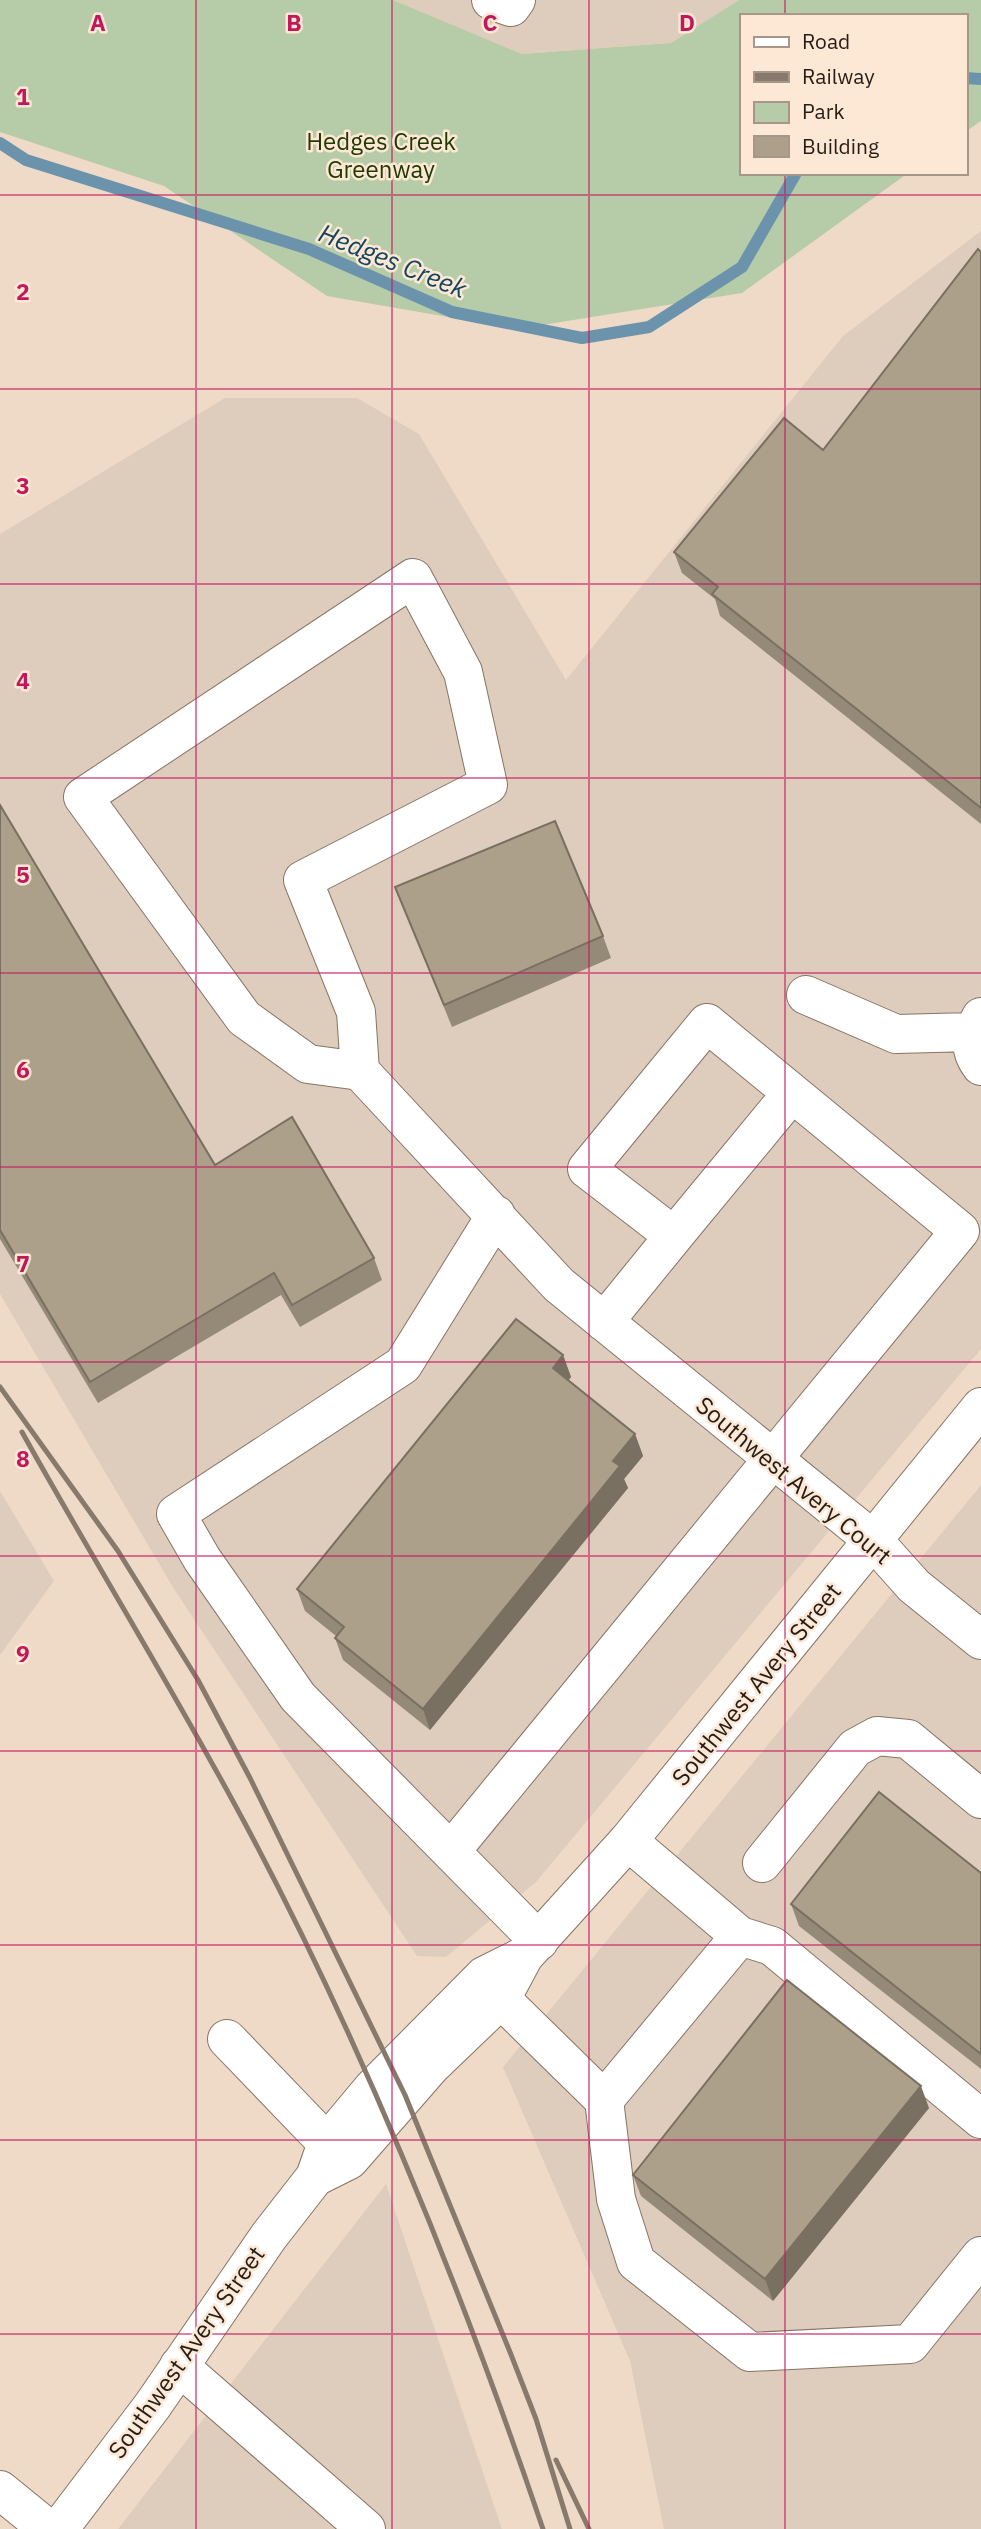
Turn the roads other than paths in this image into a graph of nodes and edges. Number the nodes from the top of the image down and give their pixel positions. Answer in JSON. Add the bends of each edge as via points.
{"nodes":[{"id":1,"x":491,"y":0,"type":"edge"},
{"id":2,"x":516,"y":0,"type":"edge"},
{"id":3,"x":806,"y":995,"type":"dead end"},
{"id":4,"x":978,"y":1038,"type":"edge"},
{"id":5,"x":360,"y":1071,"type":"junction"},
{"id":6,"x":792,"y":1093,"type":"junction"},
{"id":7,"x":496,"y":1215,"type":"junction"},
{"id":8,"x":674,"y":1236,"type":"junction"},
{"id":9,"x":604,"y":1322,"type":"junction"},
{"id":10,"x":981,"y":1407,"type":"edge"},
{"id":11,"x":772,"y":1459,"type":"junction"},
{"id":12,"x":873,"y":1540,"type":"junction"},
{"id":13,"x":981,"y":1640,"type":"edge"},
{"id":14,"x":981,"y":1799,"type":"edge"},
{"id":15,"x":628,"y":1841,"type":"junction"},
{"id":16,"x":451,"y":1851,"type":"junction"},
{"id":17,"x":762,"y":1863,"type":"dead end"},
{"id":18,"x":740,"y":1937,"type":"junction"},
{"id":19,"x":531,"y":1948,"type":"junction"},
{"id":20,"x":501,"y":1999,"type":"junction"},
{"id":21,"x":227,"y":2039,"type":"dead end"},
{"id":22,"x":604,"y":2100,"type":"junction"},
{"id":23,"x":981,"y":2119,"type":"edge"},
{"id":24,"x":321,"y":2160,"type":"junction"},
{"id":25,"x":981,"y":2256,"type":"edge"},
{"id":26,"x":179,"y":2366,"type":"junction"},
{"id":27,"x":0,"y":2490,"type":"edge"},
{"id":28,"x":48,"y":2529,"type":"edge"},
{"id":29,"x":59,"y":2529,"type":"edge"},
{"id":30,"x":366,"y":2529,"type":"edge"}],
"edges":[{"from":1,"to":2,"type":"main road","via":[[511,7]]},
{"from":3,"to":4,"type":"main road","via":[[896,1034]]},
{"from":5,"to":5,"type":"main road","via":[[356,1012],[303,880],[488,785],[463,672],[412,578],[83,797],[244,1018],[308,1064]]},
{"from":5,"to":7,"type":"main road","name":"Southwest Avery Court"},
{"from":6,"to":8,"type":"main road"},
{"from":6,"to":8,"type":"main road","via":[[707,1023],[587,1169]]},
{"from":6,"to":11,"type":"main road","via":[[960,1231]]},
{"from":7,"to":9,"type":"main road","name":"Southwest Avery Court","via":[[559,1285]]},
{"from":7,"to":16,"type":"main road","via":[[403,1365],[176,1514],[298,1697]]},
{"from":8,"to":9,"type":"main road"},
{"from":9,"to":11,"type":"main road","name":"Southwest Avery Court"},
{"from":10,"to":12,"type":"main road","name":"Southwest Avery Street"},
{"from":11,"to":12,"type":"main road","name":"Southwest Avery Court"},
{"from":11,"to":16,"type":"main road"},
{"from":12,"to":13,"type":"main road","name":"Southwest Avery Court","via":[[914,1586]]},
{"from":12,"to":15,"type":"main road","name":"Southwest Avery Street"},
{"from":14,"to":17,"type":"main road","via":[[908,1739],[877,1736],[855,1748]]},
{"from":15,"to":18,"type":"main road"},
{"from":15,"to":19,"type":"main road","name":"Southwest Avery Street"},
{"from":16,"to":19,"type":"main road"},
{"from":18,"to":22,"type":"main road"},
{"from":18,"to":23,"type":"main road","via":[[772,1945]]},
{"from":19,"to":20,"type":"main road","name":"Southwest Avery Street"},
{"from":19,"to":24,"type":"main road","name":"Southwest Avery Street","via":[[484,1976],[373,2088]]},
{"from":20,"to":22,"type":"main road"},
{"from":20,"to":24,"type":"main road","name":"Southwest Avery Street","via":[[431,2066],[349,2160]]},
{"from":21,"to":24,"type":"main road"},
{"from":22,"to":25,"type":"main road","via":[[616,2199],[636,2262],[750,2352],[910,2344]]},
{"from":24,"to":26,"type":"main road","name":"Southwest Avery Street"},
{"from":26,"to":29,"type":"main road","name":"Southwest Avery Street"},
{"from":26,"to":30,"type":"main road"},
{"from":27,"to":28,"type":"main road"}]}
